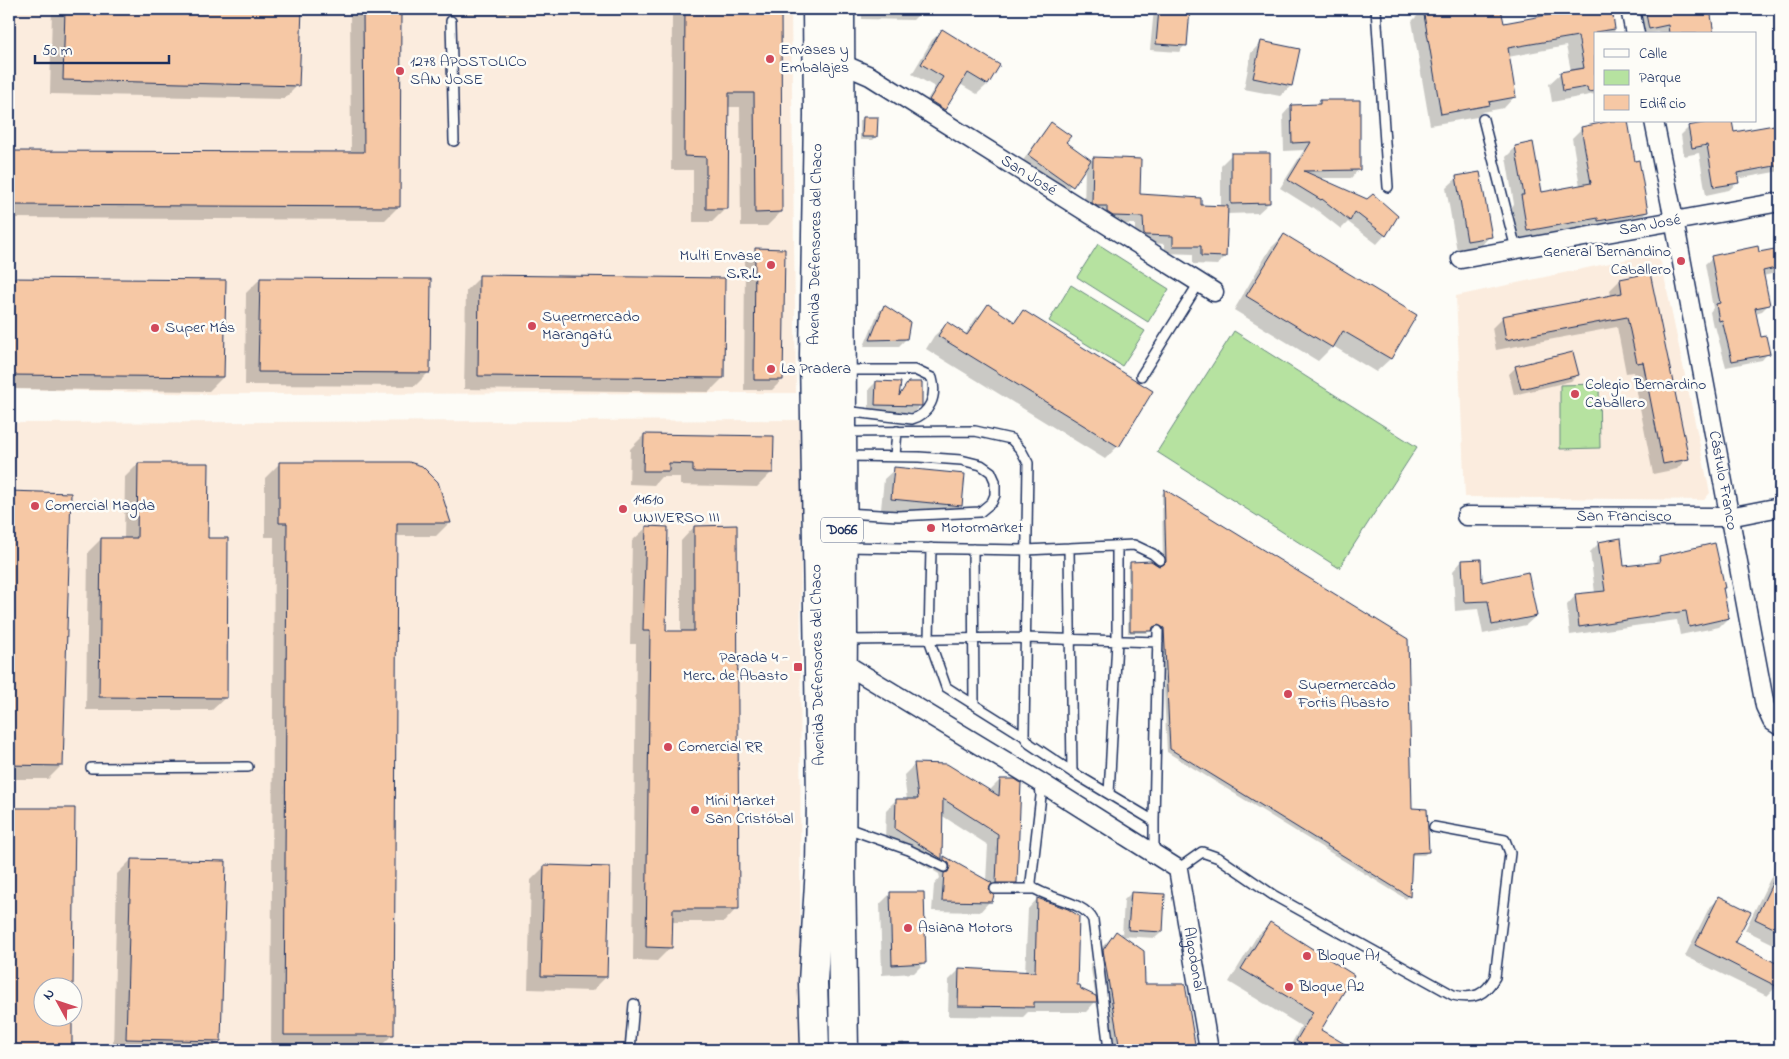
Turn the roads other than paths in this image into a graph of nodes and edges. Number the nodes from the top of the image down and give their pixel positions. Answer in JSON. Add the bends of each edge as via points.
{"nodes":[{"id":1,"x":817,"y":9,"type":"edge"},
{"id":2,"x":840,"y":9,"type":"edge"},
{"id":3,"x":1376,"y":9,"type":"edge"},
{"id":4,"x":1630,"y":9,"type":"edge"},
{"id":5,"x":451,"y":21,"type":"dead end"},
{"id":6,"x":1635,"y":32,"type":"edge"},
{"id":7,"x":840,"y":63,"type":"junction"},
{"id":8,"x":1483,"y":120,"type":"dead end"},
{"id":9,"x":1654,"y":122,"type":"edge"},
{"id":10,"x":454,"y":142,"type":"dead end"},
{"id":11,"x":1388,"y":187,"type":"dead end"},
{"id":12,"x":1780,"y":202,"type":"edge"},
{"id":13,"x":1674,"y":220,"type":"junction"},
{"id":14,"x":841,"y":233,"type":"junction"},
{"id":15,"x":1516,"y":249,"type":"junction"},
{"id":16,"x":1462,"y":259,"type":"dead end"},
{"id":17,"x":1199,"y":283,"type":"junction"},
{"id":18,"x":1214,"y":292,"type":"dead end"},
{"id":19,"x":842,"y":370,"type":"junction"},
{"id":20,"x":1141,"y":376,"type":"dead end"},
{"id":21,"x":830,"y":418,"type":"junction"},
{"id":22,"x":896,"y":432,"type":"junction"},
{"id":23,"x":895,"y":456,"type":"junction"},
{"id":24,"x":1780,"y":506,"type":"edge"},
{"id":25,"x":842,"y":513,"type":"junction"},
{"id":26,"x":1466,"y":516,"type":"dead end"},
{"id":27,"x":1729,"y":517,"type":"junction"},
{"id":28,"x":1117,"y":546,"type":"junction"},
{"id":29,"x":931,"y":548,"type":"junction"},
{"id":30,"x":1069,"y":548,"type":"junction"},
{"id":31,"x":973,"y":549,"type":"junction"},
{"id":32,"x":1026,"y":550,"type":"junction"},
{"id":33,"x":842,"y":554,"type":"junction"},
{"id":34,"x":1160,"y":560,"type":"dead end"},
{"id":35,"x":1158,"y":631,"type":"dead end"},
{"id":36,"x":1025,"y":638,"type":"junction"},
{"id":37,"x":928,"y":639,"type":"junction"},
{"id":38,"x":974,"y":639,"type":"junction"},
{"id":39,"x":1070,"y":640,"type":"junction"},
{"id":40,"x":1117,"y":641,"type":"junction"},
{"id":41,"x":1158,"y":642,"type":"junction"},
{"id":42,"x":842,"y":651,"type":"junction"},
{"id":43,"x":974,"y":704,"type":"junction"},
{"id":44,"x":1776,"y":724,"type":"edge"},
{"id":45,"x":1024,"y":736,"type":"junction"},
{"id":46,"x":248,"y":767,"type":"dead end"},
{"id":47,"x":91,"y":768,"type":"dead end"},
{"id":48,"x":1072,"y":772,"type":"junction"},
{"id":49,"x":1040,"y":782,"type":"junction"},
{"id":50,"x":1110,"y":794,"type":"junction"},
{"id":51,"x":1154,"y":821,"type":"junction"},
{"id":52,"x":842,"y":826,"type":"junction"},
{"id":53,"x":1434,"y":827,"type":"dead end"},
{"id":54,"x":1154,"y":854,"type":"junction"},
{"id":55,"x":944,"y":867,"type":"dead end"},
{"id":56,"x":1178,"y":868,"type":"junction"},
{"id":57,"x":995,"y":889,"type":"dead end"},
{"id":58,"x":1034,"y":889,"type":"junction"},
{"id":59,"x":814,"y":992,"type":"junction"},
{"id":60,"x":634,"y":1004,"type":"dead end"},
{"id":61,"x":630,"y":1050,"type":"edge"},
{"id":62,"x":800,"y":1050,"type":"edge"},
{"id":63,"x":815,"y":1050,"type":"edge"},
{"id":64,"x":844,"y":1050,"type":"edge"},
{"id":65,"x":1109,"y":1050,"type":"edge"},
{"id":66,"x":1208,"y":1050,"type":"edge"}],
"edges":[{"from":1,"to":21,"type":"highway","name":"Avenida Defensores del Chaco","number":"D066","via":[[815,242]]},
{"from":2,"to":7,"type":"highway","name":"Avenida Defensores del Chaco","number":"D066"},
{"from":3,"to":11,"type":"lane"},
{"from":4,"to":6,"type":"street"},
{"from":5,"to":10,"type":"lane"},
{"from":7,"to":14,"type":"highway","name":"Avenida Defensores del Chaco","number":"D066"},
{"from":7,"to":17,"type":"street","name":"San José","via":[[870,76]]},
{"from":8,"to":15,"type":"lane"},
{"from":9,"to":13,"type":"street","name":"Cástulo Franco"},
{"from":12,"to":13,"type":"street","name":"San José"},
{"from":13,"to":15,"type":"street","name":"San José"},
{"from":13,"to":27,"type":"street","name":"Cástulo Franco"},
{"from":14,"to":19,"type":"highway","name":"Avenida Defensores del Chaco","number":"D066"},
{"from":14,"to":21,"type":"highway","via":[[828,263]]},
{"from":15,"to":16,"type":"street","name":"San José"},
{"from":17,"to":18,"type":"street","name":"San José"},
{"from":17,"to":20,"type":"lane"},
{"from":19,"to":21,"type":"highway","name":"Avenida Defensores del Chaco","number":"D066"},
{"from":19,"to":21,"type":"lane","via":[[915,370],[932,378],[933,398],[927,410],[912,419]]},
{"from":21,"to":22,"type":"lane"},
{"from":21,"to":23,"type":"lane"},
{"from":21,"to":25,"type":"highway","name":"Avenida Defensores del Chaco","number":"D066"},
{"from":21,"to":33,"type":"highway","via":[[831,539]]},
{"from":21,"to":59,"type":"highway","name":"Avenida Defensores del Chaco","number":"D066"},
{"from":22,"to":23,"type":"lane"},
{"from":22,"to":32,"type":"lane","via":[[975,431],[1011,439],[1028,463]]},
{"from":23,"to":25,"type":"lane","via":[[961,460],[981,465],[991,472],[995,481],[992,502],[980,512],[898,516]]},
{"from":24,"to":27,"type":"street","name":"San Francisco"},
{"from":25,"to":33,"type":"highway","name":"Avenida Defensores del Chaco","number":"D066"},
{"from":26,"to":27,"type":"street","name":"San Francisco"},
{"from":27,"to":44,"type":"street","name":"Cástulo Franco","via":[[1765,706]]},
{"from":28,"to":30,"type":"lane"},
{"from":28,"to":34,"type":"lane","via":[[1134,545]]},
{"from":28,"to":40,"type":"lane"},
{"from":29,"to":31,"type":"lane"},
{"from":29,"to":33,"type":"lane"},
{"from":29,"to":37,"type":"lane"},
{"from":30,"to":32,"type":"lane"},
{"from":30,"to":39,"type":"lane"},
{"from":31,"to":32,"type":"lane"},
{"from":31,"to":38,"type":"lane"},
{"from":32,"to":36,"type":"lane"},
{"from":33,"to":42,"type":"highway","name":"Avenida Defensores del Chaco","number":"D066"},
{"from":35,"to":41,"type":"lane"},
{"from":36,"to":38,"type":"lane"},
{"from":36,"to":39,"type":"lane"},
{"from":36,"to":45,"type":"lane"},
{"from":37,"to":38,"type":"lane"},
{"from":37,"to":42,"type":"lane"},
{"from":37,"to":43,"type":"lane","via":[[946,687]]},
{"from":38,"to":43,"type":"lane"},
{"from":39,"to":40,"type":"lane"},
{"from":39,"to":48,"type":"lane"},
{"from":40,"to":41,"type":"lane"},
{"from":40,"to":50,"type":"lane"},
{"from":41,"to":51,"type":"lane"},
{"from":42,"to":49,"type":"street"},
{"from":42,"to":52,"type":"highway","name":"Avenida Defensores del Chaco","number":"D066"},
{"from":43,"to":45,"type":"lane"},
{"from":45,"to":48,"type":"lane","via":[[1030,744]]},
{"from":46,"to":47,"type":"lane"},
{"from":48,"to":50,"type":"lane"},
{"from":49,"to":54,"type":"street"},
{"from":49,"to":58,"type":"lane","via":[[1030,882]]},
{"from":50,"to":51,"type":"lane"},
{"from":51,"to":54,"type":"lane"},
{"from":52,"to":55,"type":"lane","via":[[909,850]]},
{"from":52,"to":64,"type":"highway","name":"Avenida Defensores del Chaco","number":"D066"},
{"from":53,"to":56,"type":"lane","via":[[1505,840],[1510,853],[1495,977],[1479,995],[1466,998],[1453,996],[1273,895],[1219,858],[1202,852]]},
{"from":54,"to":56,"type":"street"},
{"from":56,"to":66,"type":"street","name":"Algodonal"},
{"from":57,"to":58,"type":"lane"},
{"from":58,"to":65,"type":"lane","via":[[1084,910],[1093,920]]},
{"from":59,"to":62,"type":"highway"},
{"from":59,"to":63,"type":"highway","name":"Avenida Defensores del Chaco","number":"D066"},
{"from":60,"to":61,"type":"lane"}]}
